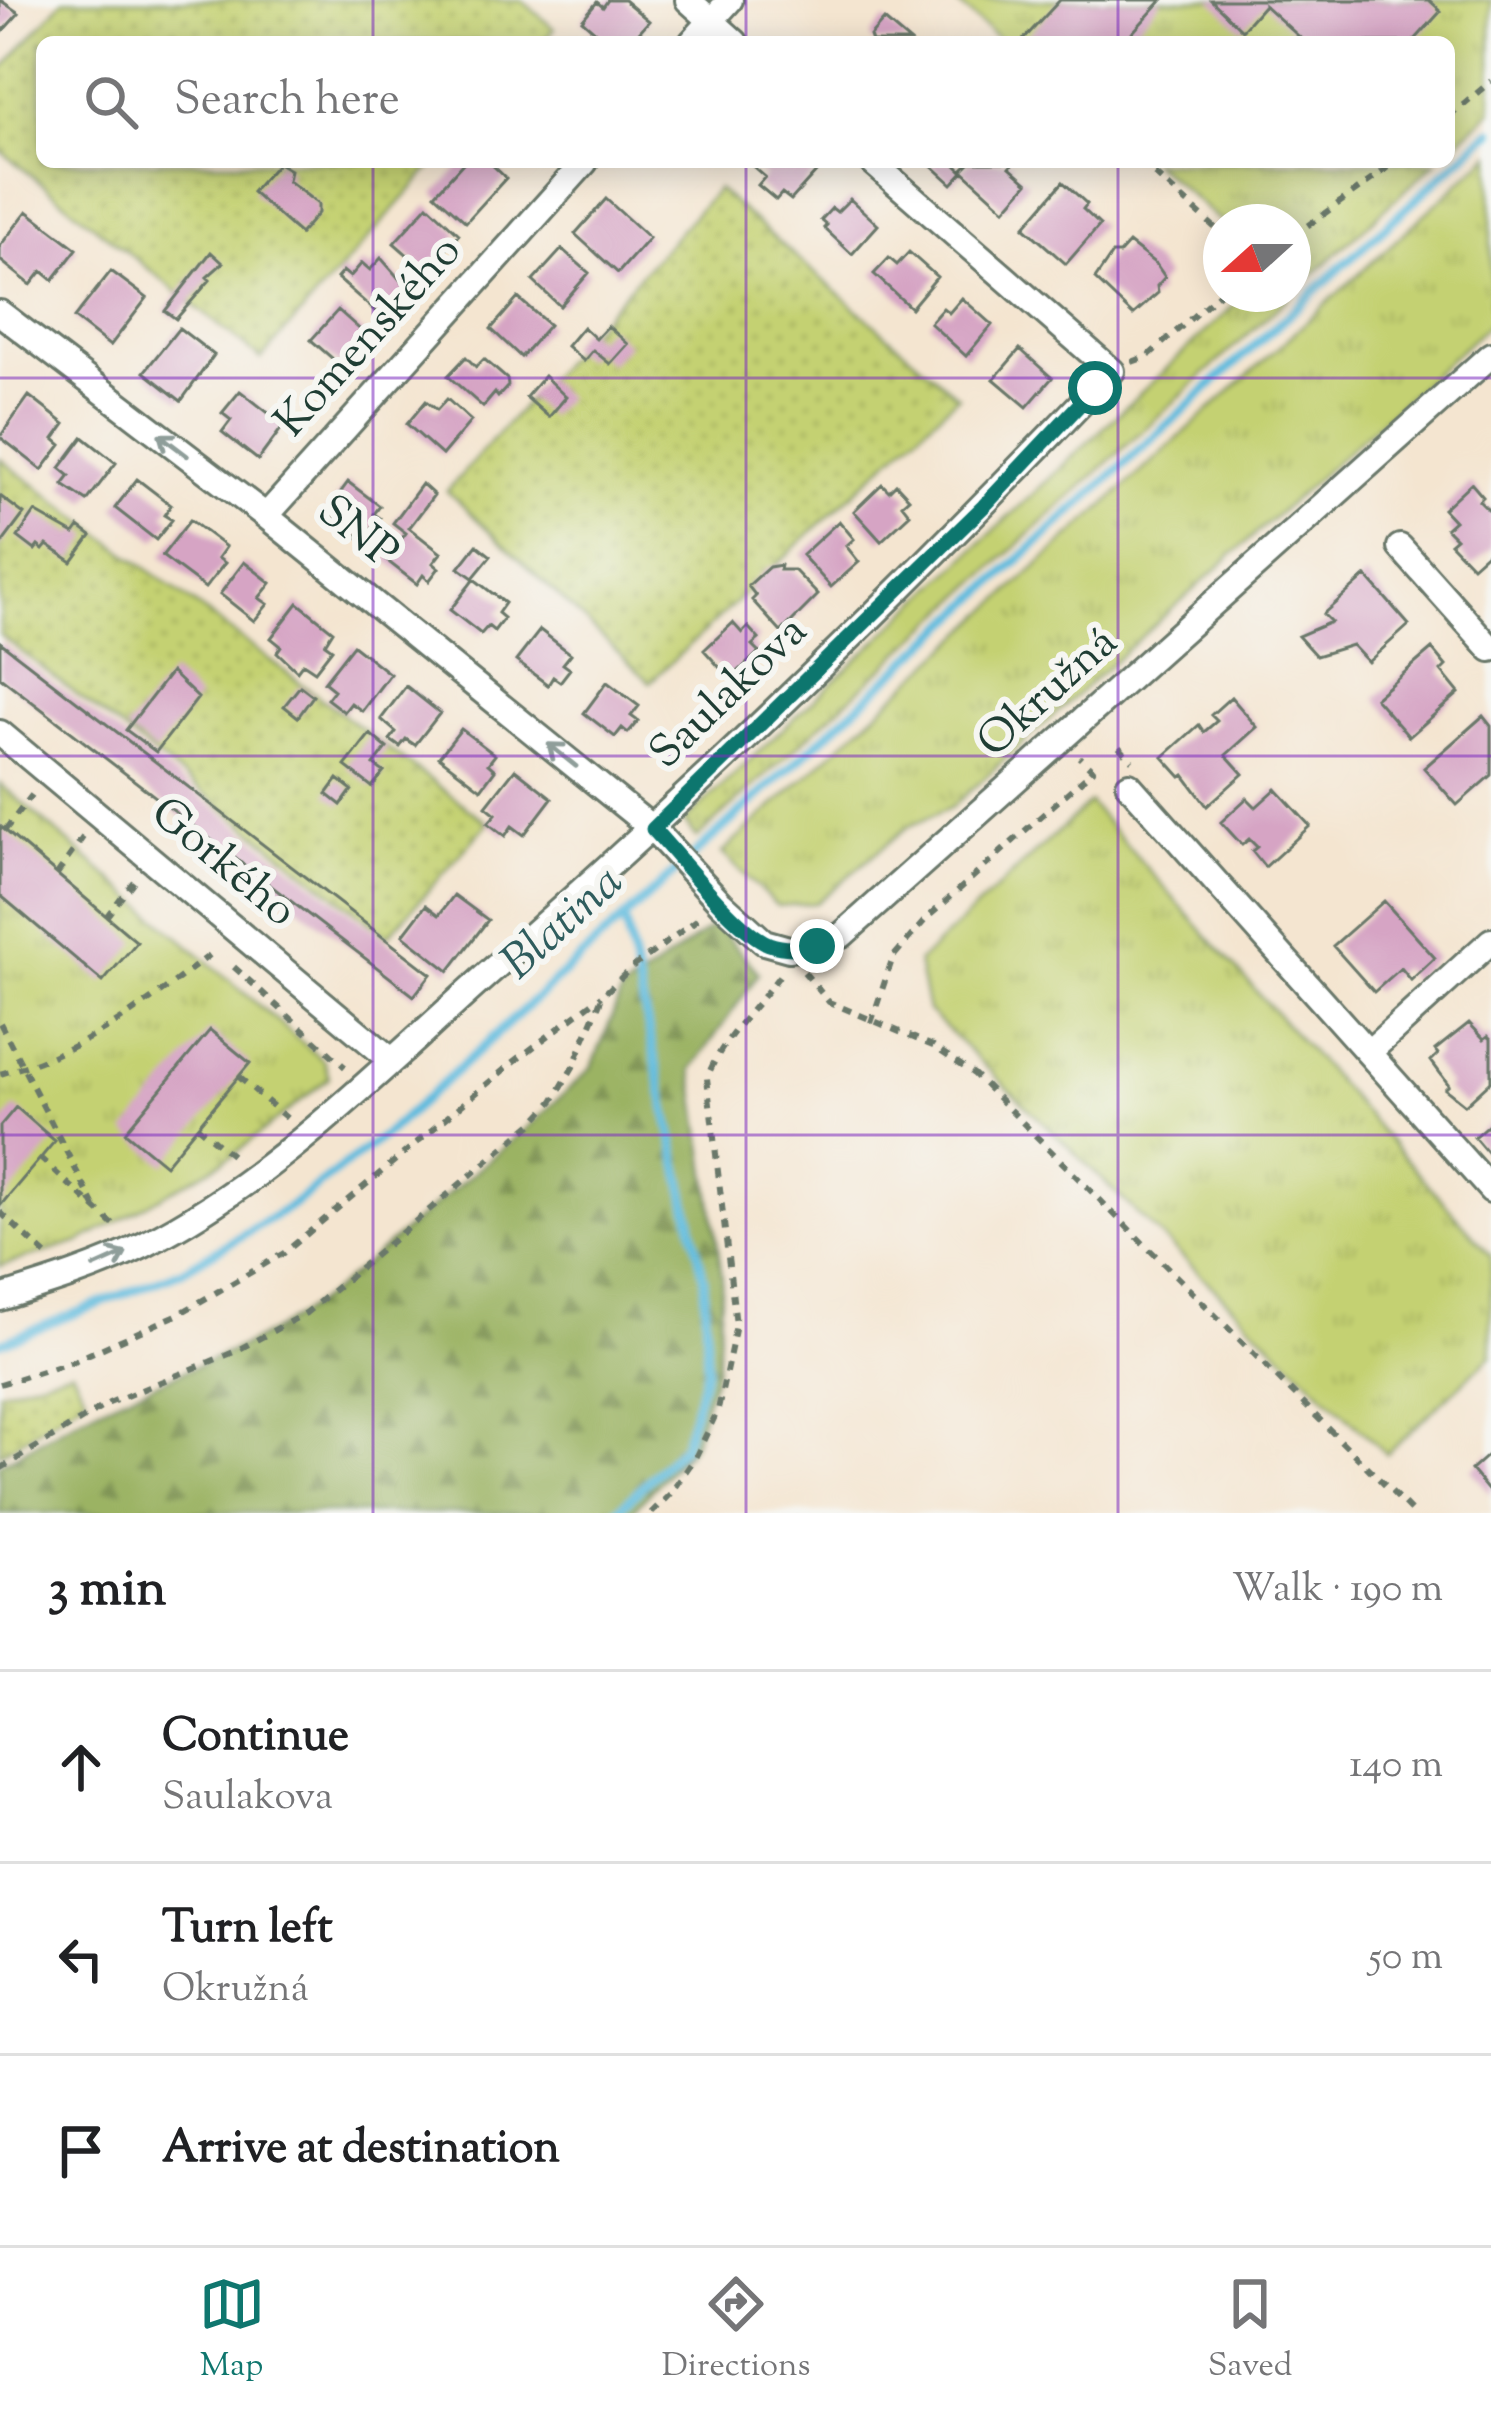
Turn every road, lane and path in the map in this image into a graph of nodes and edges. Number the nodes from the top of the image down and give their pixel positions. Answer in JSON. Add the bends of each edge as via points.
{"nodes":[{"id":1,"x":688,"y":0,"type":"edge"},
{"id":2,"x":730,"y":0,"type":"edge"},
{"id":3,"x":711,"y":21,"type":"junction"},
{"id":4,"x":697,"y":36,"type":"edge"},
{"id":5,"x":728,"y":36,"type":"edge"},
{"id":6,"x":1491,"y":81,"type":"edge"},
{"id":7,"x":1455,"y":113,"type":"edge"},
{"id":8,"x":579,"y":168,"type":"edge"},
{"id":9,"x":879,"y":168,"type":"edge"},
{"id":10,"x":1148,"y":168,"type":"edge"},
{"id":11,"x":1388,"y":168,"type":"edge"},
{"id":12,"x":1203,"y":217,"type":"edge"},
{"id":13,"x":1311,"y":223,"type":"edge"},
{"id":14,"x":1203,"y":308,"type":"edge"},
{"id":15,"x":0,"y":313,"type":"edge"},
{"id":16,"x":1491,"y":355,"type":"edge"},
{"id":17,"x":1112,"y":370,"type":"junction"},
{"id":18,"x":266,"y":516,"type":"junction"},
{"id":19,"x":1400,"y":547,"type":"dead end"},
{"id":20,"x":1491,"y":649,"type":"edge"},
{"id":21,"x":0,"y":733,"type":"edge"},
{"id":22,"x":1093,"y":770,"type":"dead end"},
{"id":23,"x":49,"y":773,"type":"junction"},
{"id":24,"x":1129,"y":785,"type":"dead end"},
{"id":25,"x":99,"y":815,"type":"junction"},
{"id":26,"x":4,"y":830,"type":"dead end"},
{"id":27,"x":661,"y":837,"type":"junction"},
{"id":28,"x":151,"y":859,"type":"junction"},
{"id":29,"x":57,"y":874,"type":"dead end"},
{"id":30,"x":713,"y":893,"type":"junction"},
{"id":31,"x":106,"y":917,"type":"dead end"},
{"id":32,"x":199,"y":937,"type":"dead end"},
{"id":33,"x":1491,"y":941,"type":"edge"},
{"id":34,"x":789,"y":949,"type":"junction"},
{"id":35,"x":232,"y":966,"type":"dead end"},
{"id":36,"x":603,"y":995,"type":"junction"},
{"id":37,"x":0,"y":1023,"type":"edge"},
{"id":38,"x":872,"y":1023,"type":"junction"},
{"id":39,"x":1369,"y":1052,"type":"junction"},
{"id":40,"x":390,"y":1059,"type":"junction"},
{"id":41,"x":22,"y":1067,"type":"junction"},
{"id":42,"x":352,"y":1073,"type":"dead end"},
{"id":43,"x":0,"y":1074,"type":"edge"},
{"id":44,"x":238,"y":1077,"type":"dead end"},
{"id":45,"x":292,"y":1122,"type":"dead end"},
{"id":46,"x":197,"y":1126,"type":"dead end"},
{"id":47,"x":40,"y":1158,"type":"dead end"},
{"id":48,"x":239,"y":1162,"type":"dead end"},
{"id":49,"x":1491,"y":1190,"type":"edge"},
{"id":50,"x":95,"y":1207,"type":"junction"},
{"id":51,"x":0,"y":1212,"type":"edge"},
{"id":52,"x":121,"y":1232,"type":"dead end"},
{"id":53,"x":53,"y":1261,"type":"dead end"},
{"id":54,"x":0,"y":1298,"type":"edge"},
{"id":55,"x":0,"y":1384,"type":"edge"},
{"id":56,"x":0,"y":1469,"type":"edge"},
{"id":57,"x":652,"y":1513,"type":"edge"},
{"id":58,"x":1413,"y":1513,"type":"edge"}],
"edges":[{"from":1,"to":3,"type":"street"},
{"from":2,"to":3,"type":"street"},
{"from":3,"to":4,"type":"street"},
{"from":3,"to":5,"type":"street"},
{"from":6,"to":7,"type":"path"},
{"from":8,"to":18,"type":"street","name":"Komenského"},
{"from":9,"to":17,"type":"street"},
{"from":10,"to":12,"type":"path"},
{"from":11,"to":13,"type":"path"},
{"from":14,"to":17,"type":"path","via":[[1148,356]]},
{"from":18,"to":15,"type":"street","name":"SNP","one_way":true},
{"from":16,"to":34,"type":"street","name":"Okružná","via":[[842,935]]},
{"from":17,"to":27,"type":"street","name":"Saulakova"},
{"from":27,"to":18,"type":"street","name":"SNP","one_way":true},
{"from":19,"to":20,"type":"street"},
{"from":21,"to":23,"type":"street","name":"Gorkého"},
{"from":22,"to":38,"type":"path","via":[[927,918],[893,958]]},
{"from":23,"to":25,"type":"street","name":"Gorkého"},
{"from":23,"to":26,"type":"path"},
{"from":24,"to":39,"type":"street"},
{"from":25,"to":28,"type":"street","name":"Gorkého"},
{"from":25,"to":29,"type":"path"},
{"from":27,"to":30,"type":"street"},
{"from":27,"to":40,"type":"street","name":"Saulakova"},
{"from":28,"to":31,"type":"path"},
{"from":28,"to":40,"type":"street","name":"Gorkého"},
{"from":30,"to":34,"type":"street","via":[[764,942]]},
{"from":30,"to":36,"type":"path"},
{"from":32,"to":41,"type":"path","via":[[215,951],[136,1012]]},
{"from":33,"to":39,"type":"street"},
{"from":34,"to":38,"type":"path","via":[[829,1002]]},
{"from":34,"to":57,"type":"path","via":[[784,970],[717,1052],[707,1078],[736,1325],[718,1410],[695,1458]]},
{"from":35,"to":42,"type":"path"},
{"from":36,"to":55,"type":"path","via":[[284,1253],[178,1314]]},
{"from":36,"to":56,"type":"path","via":[[573,1067],[533,1123],[306,1313],[109,1403]]},
{"from":37,"to":41,"type":"path"},
{"from":38,"to":58,"type":"path","via":[[933,1046],[974,1074]]},
{"from":39,"to":49,"type":"street"},
{"from":54,"to":40,"type":"street","name":"Saulakova","one_way":true,"via":[[146,1244],[226,1197]]},
{"from":41,"to":43,"type":"path"},
{"from":41,"to":50,"type":"path"},
{"from":44,"to":45,"type":"path"},
{"from":46,"to":48,"type":"path"},
{"from":47,"to":50,"type":"path"},
{"from":50,"to":52,"type":"path"},
{"from":51,"to":53,"type":"path"}]}
